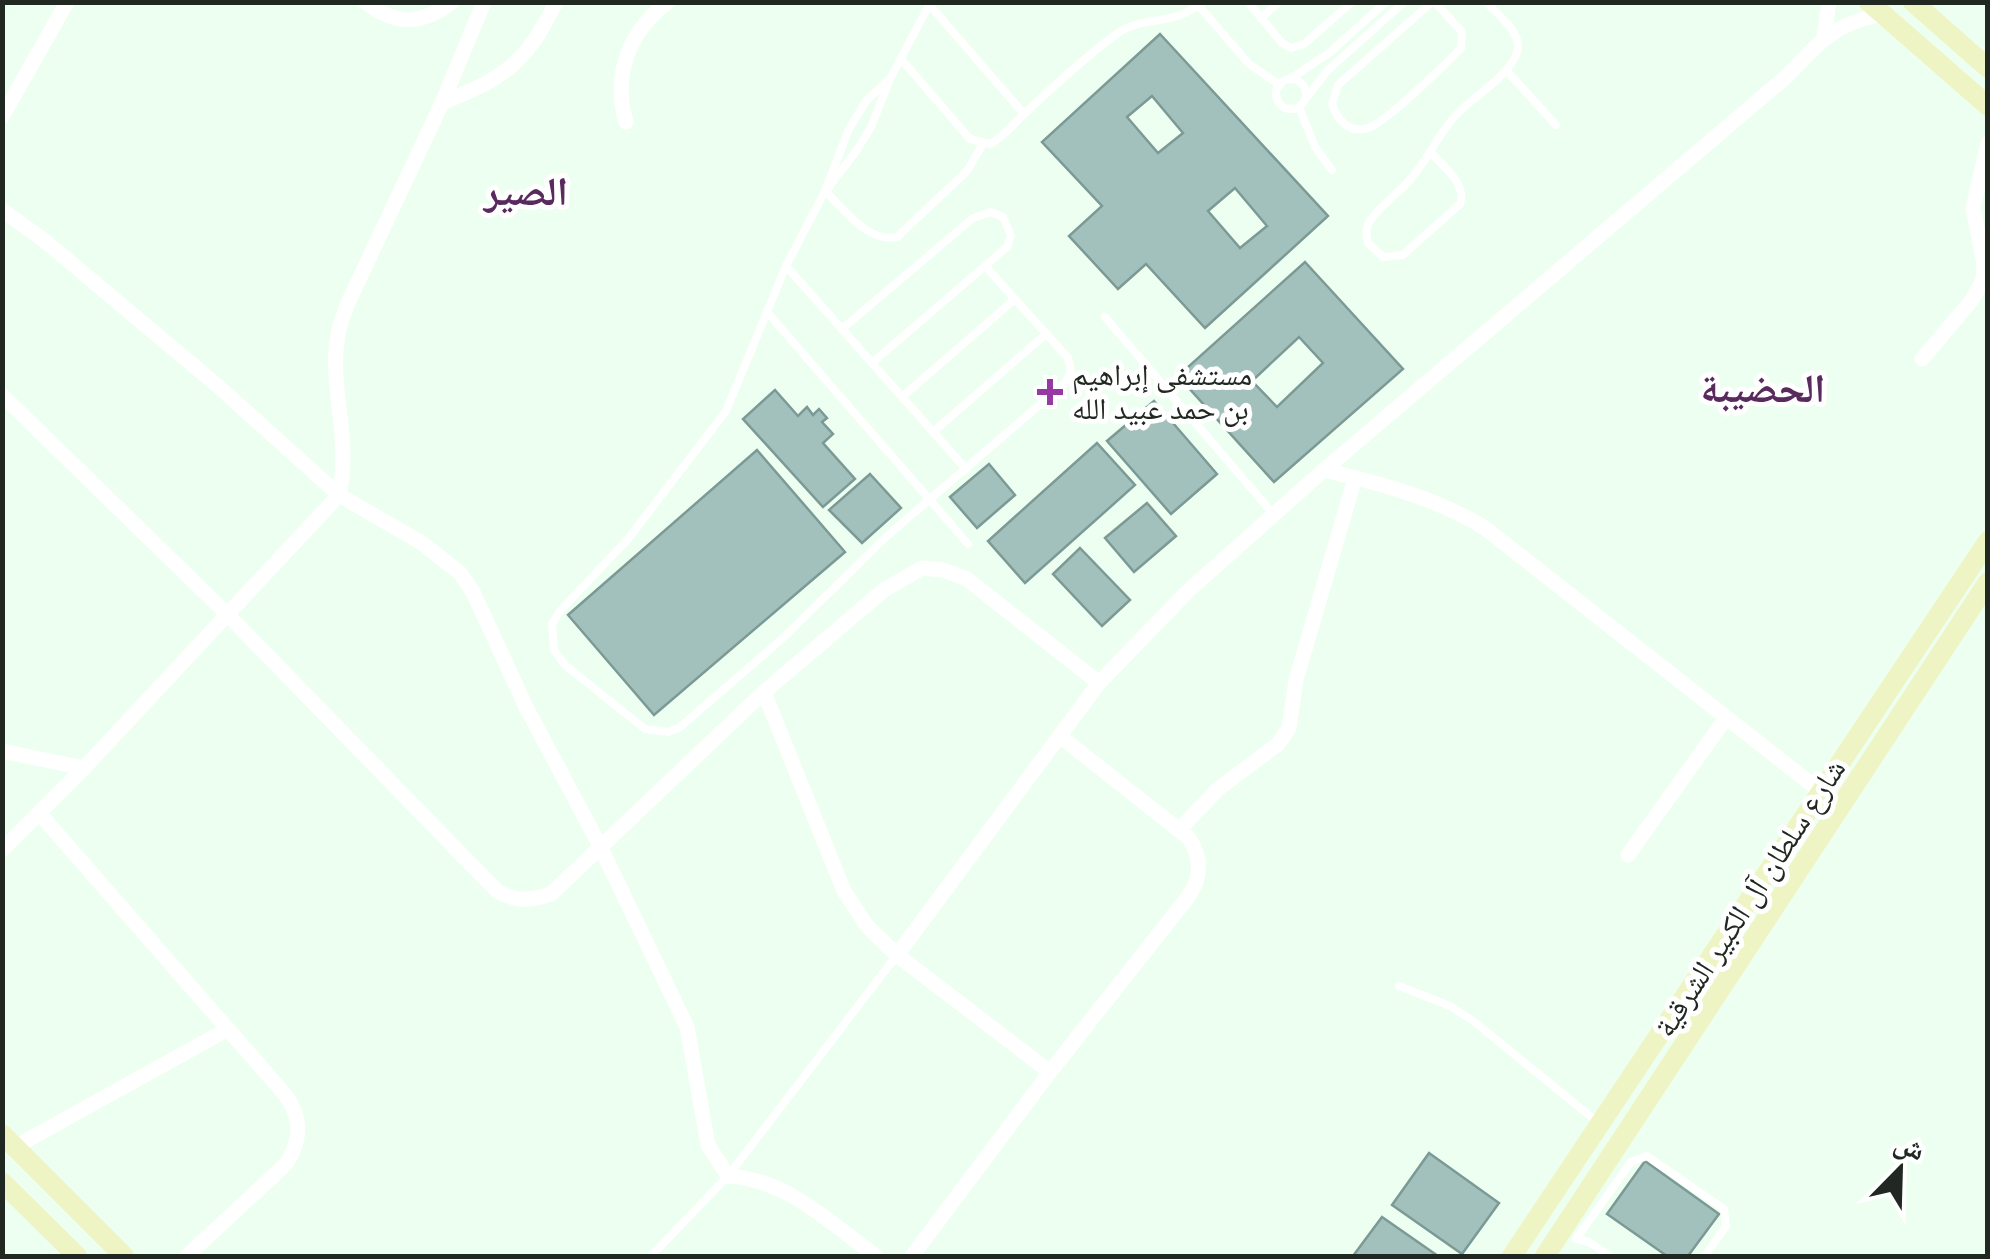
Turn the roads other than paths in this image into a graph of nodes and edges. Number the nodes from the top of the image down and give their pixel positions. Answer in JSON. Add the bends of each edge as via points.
{"nodes":[{"id":1,"x":67,"y":2,"type":"edge"},
{"id":2,"x":365,"y":2,"type":"edge"},
{"id":3,"x":452,"y":2,"type":"edge"},
{"id":4,"x":484,"y":2,"type":"edge"},
{"id":5,"x":556,"y":2,"type":"edge"},
{"id":6,"x":668,"y":2,"type":"edge"},
{"id":7,"x":1248,"y":2,"type":"edge"},
{"id":8,"x":1279,"y":2,"type":"edge"},
{"id":9,"x":1352,"y":2,"type":"edge"},
{"id":10,"x":1386,"y":2,"type":"edge"},
{"id":11,"x":1404,"y":2,"type":"edge"},
{"id":12,"x":1434,"y":2,"type":"edge"},
{"id":13,"x":1486,"y":2,"type":"edge"},
{"id":14,"x":1829,"y":2,"type":"edge"},
{"id":15,"x":1913,"y":2,"type":"edge"},
{"id":16,"x":928,"y":4,"type":"edge"},
{"id":17,"x":1200,"y":4,"type":"edge"},
{"id":18,"x":1876,"y":8,"type":"edge"},
{"id":19,"x":1261,"y":18,"type":"junction"},
{"id":20,"x":1824,"y":36,"type":"junction"},
{"id":21,"x":900,"y":59,"type":"junction"},
{"id":22,"x":1988,"y":68,"type":"edge"},
{"id":23,"x":1506,"y":70,"type":"junction"},
{"id":24,"x":890,"y":79,"type":"junction"},
{"id":25,"x":1290,"y":79,"type":"junction"},
{"id":26,"x":1280,"y":85,"type":"junction"},
{"id":27,"x":1306,"y":98,"type":"junction"},
{"id":28,"x":442,"y":103,"type":"junction"},
{"id":29,"x":1988,"y":106,"type":"edge"},
{"id":30,"x":1299,"y":107,"type":"junction"},
{"id":31,"x":1024,"y":114,"type":"junction"},
{"id":32,"x":2,"y":116,"type":"edge"},
{"id":33,"x":626,"y":122,"type":"dead end"},
{"id":34,"x":1556,"y":125,"type":"dead end"},
{"id":35,"x":1988,"y":143,"type":"edge"},
{"id":36,"x":983,"y":144,"type":"junction"},
{"id":37,"x":1430,"y":152,"type":"junction"},
{"id":38,"x":1332,"y":170,"type":"dead end"},
{"id":39,"x":825,"y":192,"type":"junction"},
{"id":40,"x":2,"y":210,"type":"edge"},
{"id":41,"x":786,"y":266,"type":"junction"},
{"id":42,"x":986,"y":266,"type":"junction"},
{"id":43,"x":1015,"y":299,"type":"junction"},
{"id":44,"x":767,"y":312,"type":"junction"},
{"id":45,"x":1106,"y":318,"type":"dead end"},
{"id":46,"x":842,"y":329,"type":"junction"},
{"id":47,"x":1046,"y":334,"type":"junction"},
{"id":48,"x":1922,"y":359,"type":"dead end"},
{"id":49,"x":872,"y":363,"type":"junction"},
{"id":50,"x":2,"y":395,"type":"edge"},
{"id":51,"x":902,"y":396,"type":"junction"},
{"id":52,"x":933,"y":432,"type":"junction"},
{"id":53,"x":966,"y":469,"type":"junction"},
{"id":54,"x":1324,"y":470,"type":"junction"},
{"id":55,"x":1356,"y":478,"type":"junction"},
{"id":56,"x":339,"y":495,"type":"junction"},
{"id":57,"x":929,"y":500,"type":"junction"},
{"id":58,"x":1274,"y":515,"type":"junction"},
{"id":59,"x":1988,"y":541,"type":"edge"},
{"id":60,"x":968,"y":544,"type":"dead end"},
{"id":61,"x":1988,"y":582,"type":"edge"},
{"id":62,"x":227,"y":614,"type":"junction"},
{"id":63,"x":1099,"y":683,"type":"junction"},
{"id":64,"x":764,"y":692,"type":"junction"},
{"id":65,"x":1726,"y":718,"type":"junction"},
{"id":66,"x":1061,"y":737,"type":"junction"},
{"id":67,"x":2,"y":751,"type":"edge"},
{"id":68,"x":84,"y":768,"type":"junction"},
{"id":69,"x":1820,"y":792,"type":"junction"},
{"id":70,"x":39,"y":813,"type":"junction"},
{"id":71,"x":1180,"y":829,"type":"junction"},
{"id":72,"x":600,"y":846,"type":"junction"},
{"id":73,"x":2,"y":850,"type":"edge"},
{"id":74,"x":1628,"y":855,"type":"dead end"},
{"id":75,"x":896,"y":955,"type":"junction"},
{"id":76,"x":1399,"y":986,"type":"dead end"},
{"id":77,"x":228,"y":1029,"type":"junction"},
{"id":78,"x":1050,"y":1072,"type":"junction"},
{"id":79,"x":1600,"y":1124,"type":"junction"},
{"id":80,"x":9,"y":1140,"type":"edge"},
{"id":81,"x":728,"y":1176,"type":"junction"},
{"id":82,"x":2,"y":1182,"type":"edge"},
{"id":83,"x":1576,"y":1238,"type":"junction"},
{"id":84,"x":1548,"y":1253,"type":"edge"},
{"id":85,"x":78,"y":1256,"type":"edge"},
{"id":86,"x":124,"y":1256,"type":"edge"},
{"id":87,"x":187,"y":1256,"type":"edge"},
{"id":88,"x":652,"y":1256,"type":"edge"},
{"id":89,"x":876,"y":1256,"type":"edge"},
{"id":90,"x":912,"y":1256,"type":"edge"},
{"id":91,"x":1512,"y":1256,"type":"edge"},
{"id":92,"x":1610,"y":1256,"type":"edge"},
{"id":93,"x":1704,"y":1256,"type":"edge"}],
"edges":[{"from":1,"to":32,"type":"street"},
{"from":2,"to":3,"type":"street","via":[[380,14],[412,22]]},
{"from":4,"to":28,"type":"street"},
{"from":5,"to":28,"type":"street","via":[[522,60]]},
{"from":6,"to":33,"type":"street","via":[[639,31],[626,56],[620,82]]},
{"from":7,"to":19,"type":"lane"},
{"from":8,"to":19,"type":"lane"},
{"from":9,"to":19,"type":"lane","via":[[1296,48],[1282,44]]},
{"from":10,"to":25,"type":"lane"},
{"from":11,"to":27,"type":"lane"},
{"from":12,"to":12,"type":"lane","via":[[1462,32],[1461,48],[1374,126],[1354,129],[1342,122],[1332,104],[1338,85]]},
{"from":13,"to":23,"type":"lane","via":[[1516,38],[1517,56]]},
{"from":14,"to":20,"type":"street"},
{"from":15,"to":22,"type":"main road"},
{"from":16,"to":21,"type":"lane"},
{"from":16,"to":31,"type":"lane"},
{"from":17,"to":26,"type":"lane","via":[[1249,64]]},
{"from":17,"to":31,"type":"lane","via":[[1178,18],[1121,30]]},
{"from":18,"to":20,"type":"street"},
{"from":18,"to":29,"type":"main road"},
{"from":20,"to":54,"type":"street","via":[[1787,76]]},
{"from":21,"to":24,"type":"lane"},
{"from":21,"to":36,"type":"lane","via":[[966,134]]},
{"from":23,"to":34,"type":"lane"},
{"from":23,"to":37,"type":"lane","via":[[1458,113]]},
{"from":24,"to":39,"type":"lane","via":[[864,139]]},
{"from":24,"to":39,"type":"lane","via":[[857,115]]},
{"from":25,"to":26,"type":"lane"},
{"from":25,"to":27,"type":"lane","via":[[1301,82]]},
{"from":26,"to":30,"type":"lane","via":[[1276,96],[1282,106]]},
{"from":27,"to":30,"type":"lane"},
{"from":28,"to":56,"type":"street","via":[[337,337],[345,448]]},
{"from":30,"to":38,"type":"lane"},
{"from":31,"to":36,"type":"lane","via":[[996,141]]},
{"from":35,"to":48,"type":"street","via":[[1973,208],[1984,264],[1980,287]]},
{"from":36,"to":39,"type":"lane","via":[[967,170],[897,238],[870,234]]},
{"from":37,"to":37,"type":"lane","via":[[1368,224],[1368,244],[1383,257],[1403,255],[1460,204],[1460,186]]},
{"from":39,"to":41,"type":"lane"},
{"from":40,"to":56,"type":"street"},
{"from":41,"to":44,"type":"lane"},
{"from":41,"to":46,"type":"lane"},
{"from":42,"to":43,"type":"lane"},
{"from":42,"to":46,"type":"lane","via":[[1011,235],[1003,218],[991,212],[973,218]]},
{"from":42,"to":49,"type":"lane"},
{"from":43,"to":47,"type":"lane"},
{"from":43,"to":51,"type":"lane"},
{"from":44,"to":57,"type":"lane"},
{"from":44,"to":57,"type":"lane","via":[[717,425],[628,540],[556,617],[551,641],[559,658],[645,729],[679,728]]},
{"from":45,"to":58,"type":"lane"},
{"from":46,"to":49,"type":"lane"},
{"from":47,"to":52,"type":"lane"},
{"from":47,"to":53,"type":"lane","via":[[1068,358],[1069,378]]},
{"from":49,"to":51,"type":"lane"},
{"from":50,"to":62,"type":"street"},
{"from":51,"to":52,"type":"lane"},
{"from":52,"to":53,"type":"lane"},
{"from":53,"to":57,"type":"lane"},
{"from":54,"to":55,"type":"street"},
{"from":54,"to":58,"type":"street"},
{"from":55,"to":65,"type":"street","via":[[1436,501],[1485,528]]},
{"from":55,"to":71,"type":"street","via":[[1296,680],[1289,728]]},
{"from":56,"to":62,"type":"street"},
{"from":56,"to":72,"type":"street","via":[[460,573]]},
{"from":57,"to":60,"type":"lane"},
{"from":58,"to":63,"type":"street"},
{"from":59,"to":69,"type":"main road","name":"شارع سلطان آل الكبير الشرقية"},
{"from":61,"to":84,"type":"main road","name":"شارع سلطان آل الكبير الشرقية"},
{"from":62,"to":68,"type":"street"},
{"from":62,"to":72,"type":"street","via":[[497,890],[515,900],[551,894]]},
{"from":63,"to":64,"type":"street","via":[[967,579],[922,568],[884,590]]},
{"from":63,"to":66,"type":"street"},
{"from":64,"to":72,"type":"street"},
{"from":64,"to":75,"type":"street","via":[[844,890]]},
{"from":65,"to":69,"type":"street"},
{"from":65,"to":74,"type":"street"},
{"from":66,"to":71,"type":"street"},
{"from":66,"to":75,"type":"street"},
{"from":67,"to":68,"type":"street"},
{"from":68,"to":70,"type":"street"},
{"from":69,"to":79,"type":"main road","name":"شارع سلطان آل الكبير الشرقية"},
{"from":70,"to":73,"type":"street"},
{"from":70,"to":77,"type":"street"},
{"from":71,"to":78,"type":"street","via":[[1196,848],[1195,886]]},
{"from":72,"to":81,"type":"street","via":[[687,1027],[708,1145]]},
{"from":75,"to":78,"type":"street"},
{"from":75,"to":81,"type":"lane"},
{"from":76,"to":79,"type":"lane","via":[[1472,1020]]},
{"from":77,"to":80,"type":"street"},
{"from":77,"to":87,"type":"street","via":[[292,1104],[299,1135],[286,1164]]},
{"from":78,"to":90,"type":"street"},
{"from":79,"to":91,"type":"main road","name":"شارع سلطان آل الكبير الشرقية"},
{"from":80,"to":86,"type":"main road"},
{"from":81,"to":88,"type":"lane"},
{"from":81,"to":89,"type":"street","via":[[781,1188]]},
{"from":82,"to":85,"type":"main road"},
{"from":83,"to":84,"type":"lane"},
{"from":83,"to":92,"type":"lane"},
{"from":83,"to":93,"type":"lane","via":[[1631,1162],[1647,1156],[1724,1209],[1726,1226]]}]}
